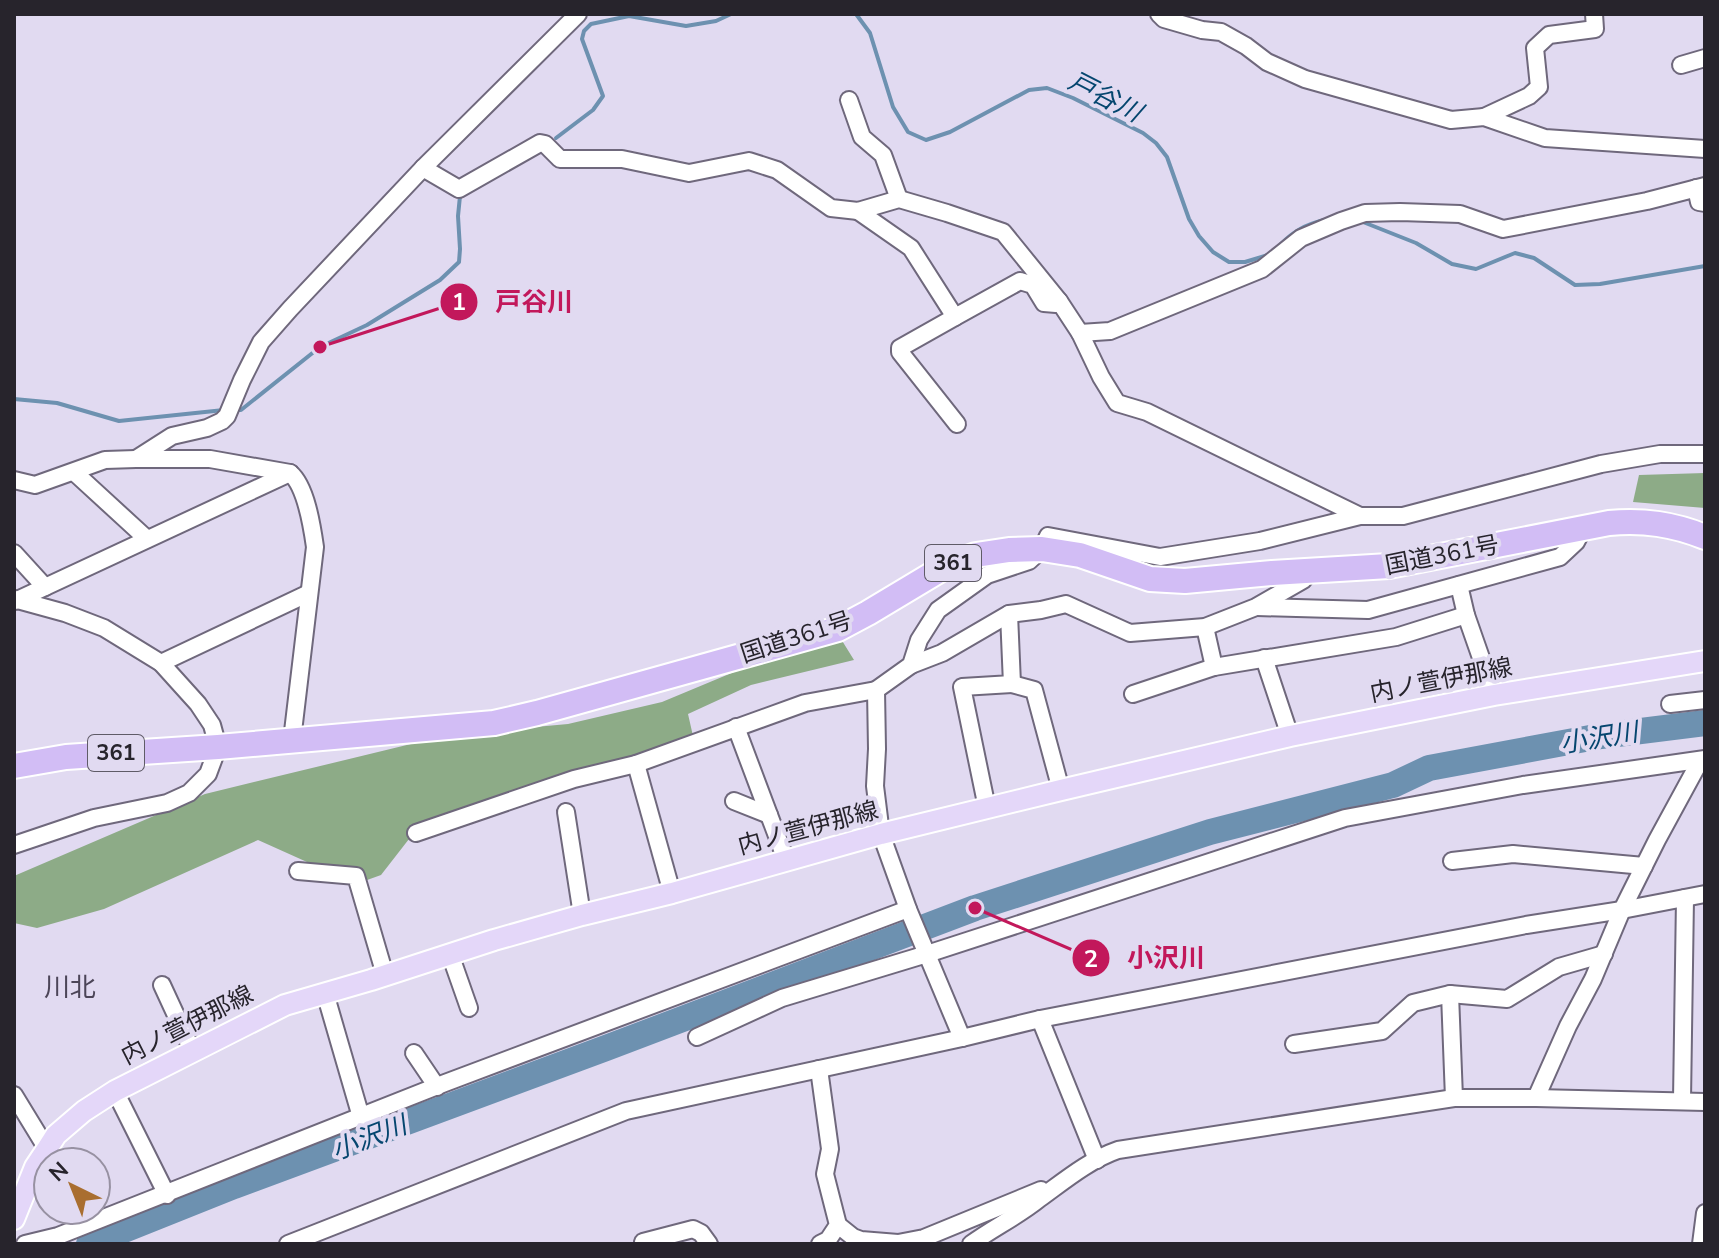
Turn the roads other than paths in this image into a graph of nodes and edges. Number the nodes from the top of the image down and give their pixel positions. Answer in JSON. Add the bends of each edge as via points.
{"nodes":[{"id":1,"x":578,"y":14,"type":"edge"},
{"id":2,"x":1159,"y":14,"type":"edge"},
{"id":3,"x":1594,"y":14,"type":"edge"},
{"id":4,"x":1705,"y":58,"type":"edge"},
{"id":5,"x":1681,"y":65,"type":"dead end"},
{"id":6,"x":849,"y":100,"type":"dead end"},
{"id":7,"x":1484,"y":117,"type":"junction"},
{"id":8,"x":1705,"y":149,"type":"edge"},
{"id":9,"x":423,"y":168,"type":"junction"},
{"id":10,"x":1702,"y":192,"type":"edge"},
{"id":11,"x":899,"y":199,"type":"junction"},
{"id":12,"x":858,"y":211,"type":"junction"},
{"id":13,"x":1059,"y":301,"type":"junction"},
{"id":14,"x":955,"y":317,"type":"junction"},
{"id":15,"x":1080,"y":333,"type":"junction"},
{"id":16,"x":957,"y":424,"type":"dead end"},
{"id":17,"x":1705,"y":454,"type":"edge"},
{"id":18,"x":136,"y":459,"type":"junction"},
{"id":19,"x":74,"y":472,"type":"junction"},
{"id":20,"x":290,"y":473,"type":"junction"},
{"id":21,"x":14,"y":480,"type":"edge"},
{"id":22,"x":1360,"y":516,"type":"junction"},
{"id":23,"x":1584,"y":527,"type":"junction"},
{"id":24,"x":1705,"y":537,"type":"edge"},
{"id":25,"x":147,"y":539,"type":"junction"},
{"id":26,"x":1042,"y":549,"type":"junction"},
{"id":27,"x":14,"y":553,"type":"edge"},
{"id":28,"x":1310,"y":571,"type":"junction"},
{"id":29,"x":1459,"y":585,"type":"junction"},
{"id":30,"x":45,"y":587,"type":"junction"},
{"id":31,"x":309,"y":593,"type":"junction"},
{"id":32,"x":15,"y":600,"type":"edge"},
{"id":33,"x":1256,"y":607,"type":"junction"},
{"id":34,"x":1009,"y":614,"type":"junction"},
{"id":35,"x":1466,"y":615,"type":"junction"},
{"id":36,"x":1205,"y":627,"type":"junction"},
{"id":37,"x":1264,"y":658,"type":"junction"},
{"id":38,"x":1705,"y":661,"type":"edge"},
{"id":39,"x":161,"y":663,"type":"junction"},
{"id":40,"x":911,"y":665,"type":"junction"},
{"id":41,"x":1214,"y":667,"type":"junction"},
{"id":42,"x":1012,"y":684,"type":"junction"},
{"id":43,"x":876,"y":690,"type":"junction"},
{"id":44,"x":1133,"y":694,"type":"dead end"},
{"id":45,"x":1494,"y":695,"type":"junction"},
{"id":46,"x":1705,"y":700,"type":"edge"},
{"id":47,"x":1670,"y":704,"type":"dead end"},
{"id":48,"x":736,"y":727,"type":"junction"},
{"id":49,"x":1290,"y":736,"type":"junction"},
{"id":50,"x":292,"y":740,"type":"junction"},
{"id":51,"x":218,"y":747,"type":"junction"},
{"id":52,"x":1703,"y":760,"type":"edge"},
{"id":53,"x":636,"y":764,"type":"junction"},
{"id":54,"x":14,"y":766,"type":"edge"},
{"id":55,"x":1061,"y":790,"type":"junction"},
{"id":56,"x":734,"y":801,"type":"dead end"},
{"id":57,"x":987,"y":808,"type":"junction"},
{"id":58,"x":566,"y":812,"type":"dead end"},
{"id":59,"x":769,"y":815,"type":"junction"},
{"id":60,"x":416,"y":833,"type":"dead end"},
{"id":61,"x":881,"y":834,"type":"junction"},
{"id":62,"x":14,"y":845,"type":"edge"},
{"id":63,"x":786,"y":860,"type":"junction"},
{"id":64,"x":1452,"y":861,"type":"dead end"},
{"id":65,"x":1644,"y":866,"type":"junction"},
{"id":66,"x":298,"y":871,"type":"dead end"},
{"id":67,"x":672,"y":893,"type":"junction"},
{"id":68,"x":1705,"y":894,"type":"edge"},
{"id":69,"x":1685,"y":898,"type":"junction"},
{"id":70,"x":1622,"y":910,"type":"junction"},
{"id":71,"x":909,"y":911,"type":"junction"},
{"id":72,"x":582,"y":915,"type":"junction"},
{"id":73,"x":450,"y":954,"type":"junction"},
{"id":74,"x":927,"y":954,"type":"junction"},
{"id":75,"x":1604,"y":954,"type":"junction"},
{"id":76,"x":385,"y":975,"type":"junction"},
{"id":77,"x":162,"y":985,"type":"dead end"},
{"id":78,"x":325,"y":993,"type":"junction"},
{"id":79,"x":1450,"y":994,"type":"junction"},
{"id":80,"x":469,"y":1008,"type":"dead end"},
{"id":81,"x":1040,"y":1019,"type":"junction"},
{"id":82,"x":697,"y":1037,"type":"dead end"},
{"id":83,"x":962,"y":1038,"type":"junction"},
{"id":84,"x":1294,"y":1044,"type":"dead end"},
{"id":85,"x":192,"y":1050,"type":"junction"},
{"id":86,"x":414,"y":1053,"type":"dead end"},
{"id":87,"x":819,"y":1069,"type":"junction"},
{"id":88,"x":437,"y":1087,"type":"junction"},
{"id":89,"x":115,"y":1091,"type":"junction"},
{"id":90,"x":14,"y":1095,"type":"edge"},
{"id":91,"x":1454,"y":1098,"type":"junction"},
{"id":92,"x":1536,"y":1098,"type":"junction"},
{"id":93,"x":1682,"y":1100,"type":"junction"},
{"id":94,"x":1705,"y":1102,"type":"edge"},
{"id":95,"x":361,"y":1117,"type":"junction"},
{"id":96,"x":45,"y":1146,"type":"edge"},
{"id":97,"x":49,"y":1146,"type":"edge"},
{"id":98,"x":1097,"y":1160,"type":"junction"},
{"id":99,"x":32,"y":1174,"type":"edge"},
{"id":100,"x":1057,"y":1185,"type":"junction"},
{"id":101,"x":167,"y":1195,"type":"junction"},
{"id":102,"x":1705,"y":1213,"type":"edge"},
{"id":103,"x":14,"y":1219,"type":"edge"},
{"id":104,"x":836,"y":1228,"type":"junction"},
{"id":105,"x":643,"y":1242,"type":"dead end"},
{"id":106,"x":25,"y":1244,"type":"edge"},
{"id":107,"x":288,"y":1244,"type":"edge"},
{"id":108,"x":709,"y":1244,"type":"edge"},
{"id":109,"x":820,"y":1244,"type":"edge"},
{"id":110,"x":851,"y":1244,"type":"edge"},
{"id":111,"x":971,"y":1244,"type":"edge"},
{"id":112,"x":1701,"y":1244,"type":"edge"}],
"edges":[{"from":1,"to":9,"type":"street"},
{"from":2,"to":7,"type":"street","via":[[1221,32],[1305,79],[1451,120]]},
{"from":3,"to":7,"type":"street","via":[[1595,29],[1549,35],[1535,48],[1539,87]]},
{"from":4,"to":5,"type":"street"},
{"from":6,"to":11,"type":"street","via":[[862,137],[883,155]]},
{"from":7,"to":8,"type":"street","via":[[1545,138]]},
{"from":9,"to":12,"type":"street","via":[[459,189],[540,143],[560,159],[622,159],[689,173],[749,161],[777,170],[831,208]]},
{"from":9,"to":18,"type":"street","via":[[261,342],[222,421],[172,436]]},
{"from":10,"to":15,"type":"street","via":[[1503,229],[1460,214],[1365,213],[1301,238],[1262,269],[1110,331]]},
{"from":11,"to":12,"type":"street"},
{"from":11,"to":13,"type":"street","via":[[1003,232]]},
{"from":12,"to":14,"type":"street","via":[[911,248]]},
{"from":13,"to":14,"type":"street","via":[[1044,303],[1033,285],[1020,281]]},
{"from":13,"to":15,"type":"street"},
{"from":14,"to":16,"type":"street","via":[[900,352]]},
{"from":15,"to":22,"type":"street","via":[[1117,403],[1147,412]]},
{"from":17,"to":22,"type":"street","via":[[1660,454],[1601,464],[1403,516]]},
{"from":18,"to":19,"type":"street","via":[[105,460]]},
{"from":18,"to":20,"type":"street","via":[[210,459]]},
{"from":19,"to":21,"type":"street","via":[[35,485]]},
{"from":19,"to":25,"type":"street"},
{"from":20,"to":25,"type":"street"},
{"from":20,"to":31,"type":"street","via":[[299,480],[312,528]]},
{"from":22,"to":26,"type":"street","via":[[1260,541],[1160,557],[1048,536]]},
{"from":23,"to":24,"type":"highway","name":"国道361号","number":"361","via":[[1637,520]]},
{"from":23,"to":28,"type":"highway","name":"国道361号","number":"361","via":[[1389,566]]},
{"from":23,"to":29,"type":"street","via":[[1560,557]]},
{"from":25,"to":30,"type":"street"},
{"from":26,"to":28,"type":"highway","name":"国道361号","number":"361","via":[[1080,555],[1150,579]]},
{"from":26,"to":40,"type":"street","via":[[1029,561],[987,575],[938,610]]},
{"from":26,"to":50,"type":"highway","name":"国道361号","number":"361","via":[[976,555],[948,565],[838,629],[537,713],[494,723]]},
{"from":27,"to":30,"type":"street"},
{"from":28,"to":33,"type":"street"},
{"from":29,"to":33,"type":"street","via":[[1368,610]]},
{"from":29,"to":35,"type":"street"},
{"from":30,"to":32,"type":"street"},
{"from":31,"to":39,"type":"street"},
{"from":31,"to":50,"type":"street"},
{"from":32,"to":39,"type":"street","via":[[104,628]]},
{"from":33,"to":36,"type":"street"},
{"from":34,"to":36,"type":"street","via":[[1066,604],[1130,633]]},
{"from":34,"to":40,"type":"street"},
{"from":34,"to":42,"type":"street"},
{"from":35,"to":37,"type":"street","via":[[1396,637]]},
{"from":35,"to":45,"type":"street"},
{"from":36,"to":41,"type":"street"},
{"from":37,"to":41,"type":"street"},
{"from":37,"to":49,"type":"street"},
{"from":38,"to":45,"type":"main road","name":"内ノ萱伊那線"},
{"from":39,"to":51,"type":"street","via":[[198,704]]},
{"from":40,"to":43,"type":"street"},
{"from":41,"to":44,"type":"street"},
{"from":42,"to":55,"type":"street","via":[[1034,690]]},
{"from":42,"to":57,"type":"street","via":[[962,687]]},
{"from":43,"to":48,"type":"street","via":[[805,703]]},
{"from":43,"to":61,"type":"street","via":[[875,786]]},
{"from":45,"to":49,"type":"main road","name":"内ノ萱伊那線"},
{"from":46,"to":47,"type":"street"},
{"from":48,"to":53,"type":"street"},
{"from":48,"to":59,"type":"street"},
{"from":49,"to":55,"type":"main road","name":"内ノ萱伊那線"},
{"from":50,"to":51,"type":"highway","name":"国道361号","number":"361"},
{"from":51,"to":54,"type":"highway","name":"国道361号","number":"361","via":[[66,757]]},
{"from":51,"to":62,"type":"street","via":[[208,774],[189,793]]},
{"from":52,"to":65,"type":"street"},
{"from":52,"to":74,"type":"street","via":[[1523,785],[1345,818]]},
{"from":53,"to":60,"type":"street","via":[[574,779]]},
{"from":53,"to":67,"type":"street"},
{"from":55,"to":57,"type":"main road","name":"内ノ萱伊那線"},
{"from":56,"to":59,"type":"street"},
{"from":57,"to":61,"type":"main road","name":"内ノ萱伊那線"},
{"from":58,"to":72,"type":"street"},
{"from":59,"to":63,"type":"street"},
{"from":61,"to":63,"type":"main road","name":"内ノ萱伊那線"},
{"from":61,"to":71,"type":"street"},
{"from":63,"to":67,"type":"main road","name":"内ノ萱伊那線"},
{"from":64,"to":65,"type":"street","via":[[1513,854]]},
{"from":65,"to":70,"type":"street"},
{"from":66,"to":76,"type":"street","via":[[356,876]]},
{"from":67,"to":72,"type":"main road","name":"内ノ萱伊那線"},
{"from":68,"to":69,"type":"street"},
{"from":69,"to":70,"type":"street"},
{"from":69,"to":93,"type":"street"},
{"from":70,"to":75,"type":"street"},
{"from":70,"to":81,"type":"street"},
{"from":71,"to":74,"type":"street"},
{"from":71,"to":88,"type":"street"},
{"from":72,"to":73,"type":"main road","name":"内ノ萱伊那線"},
{"from":73,"to":76,"type":"main road","name":"内ノ萱伊那線"},
{"from":73,"to":80,"type":"street"},
{"from":74,"to":82,"type":"street","via":[[782,998]]},
{"from":74,"to":83,"type":"street"},
{"from":75,"to":79,"type":"street","via":[[1559,967],[1507,999]]},
{"from":75,"to":92,"type":"street"},
{"from":76,"to":78,"type":"main road","name":"内ノ萱伊那線"},
{"from":77,"to":85,"type":"street"},
{"from":78,"to":85,"type":"main road","name":"内ノ萱伊那線","via":[[285,1005]]},
{"from":78,"to":95,"type":"street"},
{"from":79,"to":84,"type":"street","via":[[1413,1003],[1382,1031]]},
{"from":79,"to":91,"type":"street"},
{"from":81,"to":83,"type":"street"},
{"from":81,"to":98,"type":"street"},
{"from":83,"to":87,"type":"street"},
{"from":85,"to":89,"type":"main road","name":"内ノ萱伊那線"},
{"from":86,"to":88,"type":"street"},
{"from":87,"to":104,"type":"street","via":[[830,1149],[825,1174]]},
{"from":87,"to":107,"type":"street","via":[[626,1111]]},
{"from":88,"to":95,"type":"street"},
{"from":89,"to":97,"type":"main road","name":"内ノ萱伊那線","via":[[84,1111]]},
{"from":89,"to":101,"type":"street"},
{"from":90,"to":96,"type":"street"},
{"from":91,"to":92,"type":"street"},
{"from":91,"to":98,"type":"street","via":[[1118,1150]]},
{"from":92,"to":93,"type":"street"},
{"from":93,"to":94,"type":"street"},
{"from":95,"to":101,"type":"street"},
{"from":98,"to":100,"type":"street"},
{"from":99,"to":103,"type":"main road","name":"内ノ萱伊那線"},
{"from":100,"to":104,"type":"street","via":[[911,1241],[861,1240]]},
{"from":100,"to":111,"type":"street"},
{"from":101,"to":106,"type":"street"},
{"from":102,"to":112,"type":"street"},
{"from":104,"to":109,"type":"street"},
{"from":104,"to":110,"type":"street"},
{"from":105,"to":108,"type":"street","via":[[693,1229]]}]}
